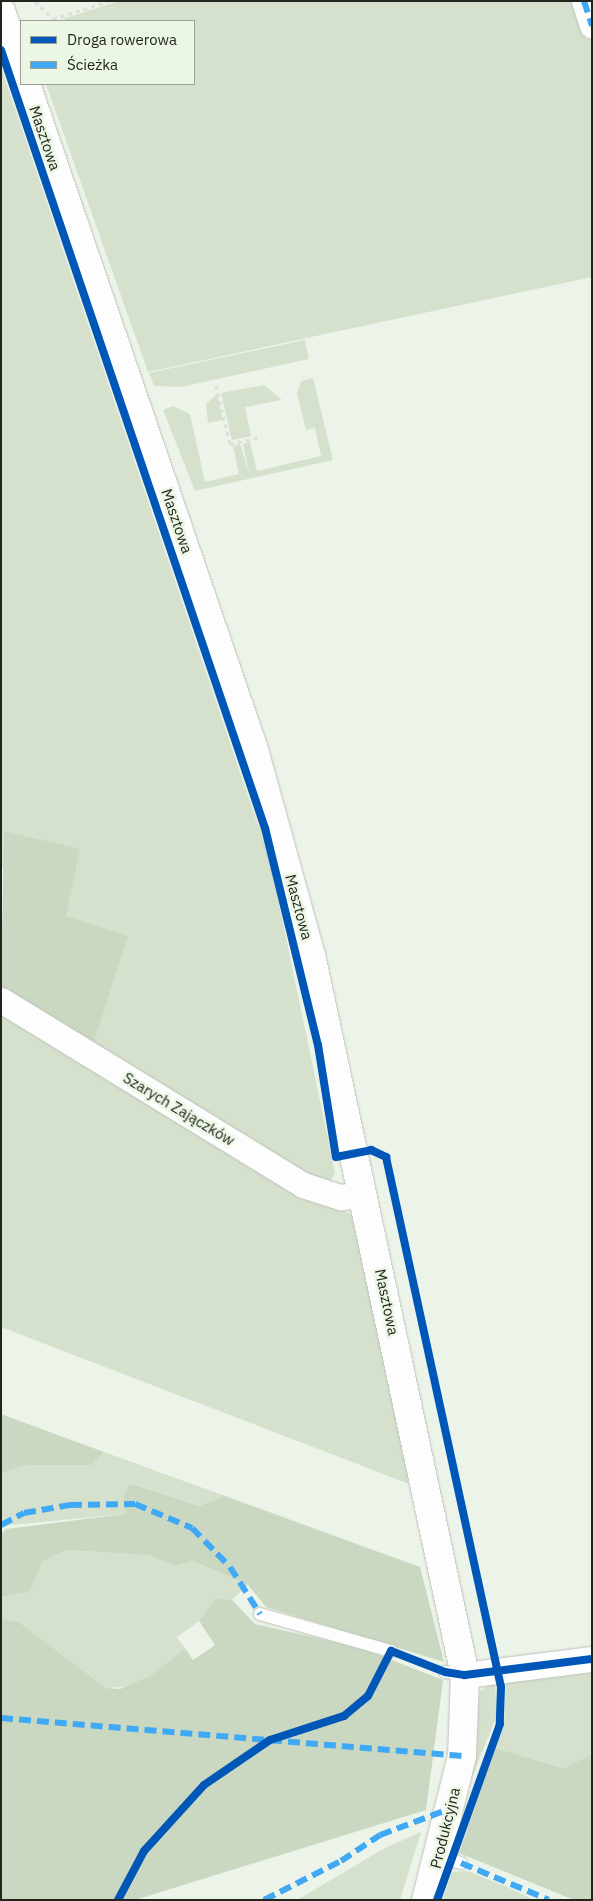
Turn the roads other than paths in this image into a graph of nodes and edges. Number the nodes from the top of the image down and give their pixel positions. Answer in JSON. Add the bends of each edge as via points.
{"nodes":[{"id":1,"x":584,"y":1,"type":"edge"},
{"id":2,"x":1,"y":11,"type":"edge"},
{"id":3,"x":592,"y":26,"type":"edge"},
{"id":4,"x":20,"y":66,"type":"edge"},
{"id":5,"x":26,"y":85,"type":"edge"},
{"id":6,"x":1,"y":1000,"type":"edge"},
{"id":7,"x":363,"y":1194,"type":"junction"},
{"id":8,"x":260,"y":1614,"type":"dead end"},
{"id":9,"x":391,"y":1651,"type":"dead end"},
{"id":10,"x":592,"y":1658,"type":"edge"},
{"id":11,"x":455,"y":1673,"type":"junction"},
{"id":12,"x":462,"y":1756,"type":"joint"},
{"id":13,"x":426,"y":1900,"type":"edge"}],
"edges":[{"from":1,"to":3,"type":"street"},
{"from":2,"to":4,"type":"street"},
{"from":5,"to":7,"type":"street","name":"Masztowa","via":[[279,830]]},
{"from":6,"to":7,"type":"street","name":"Szarych Zajączków","via":[[303,1184],[341,1197]]},
{"from":7,"to":11,"type":"street","name":"Masztowa"},
{"from":8,"to":9,"type":"lane"},
{"from":10,"to":11,"type":"street"},
{"from":11,"to":12,"type":"street","name":"Masztowa"},
{"from":12,"to":13,"type":"street","name":"Produkcyjna","via":[[450,1860]]}]}
